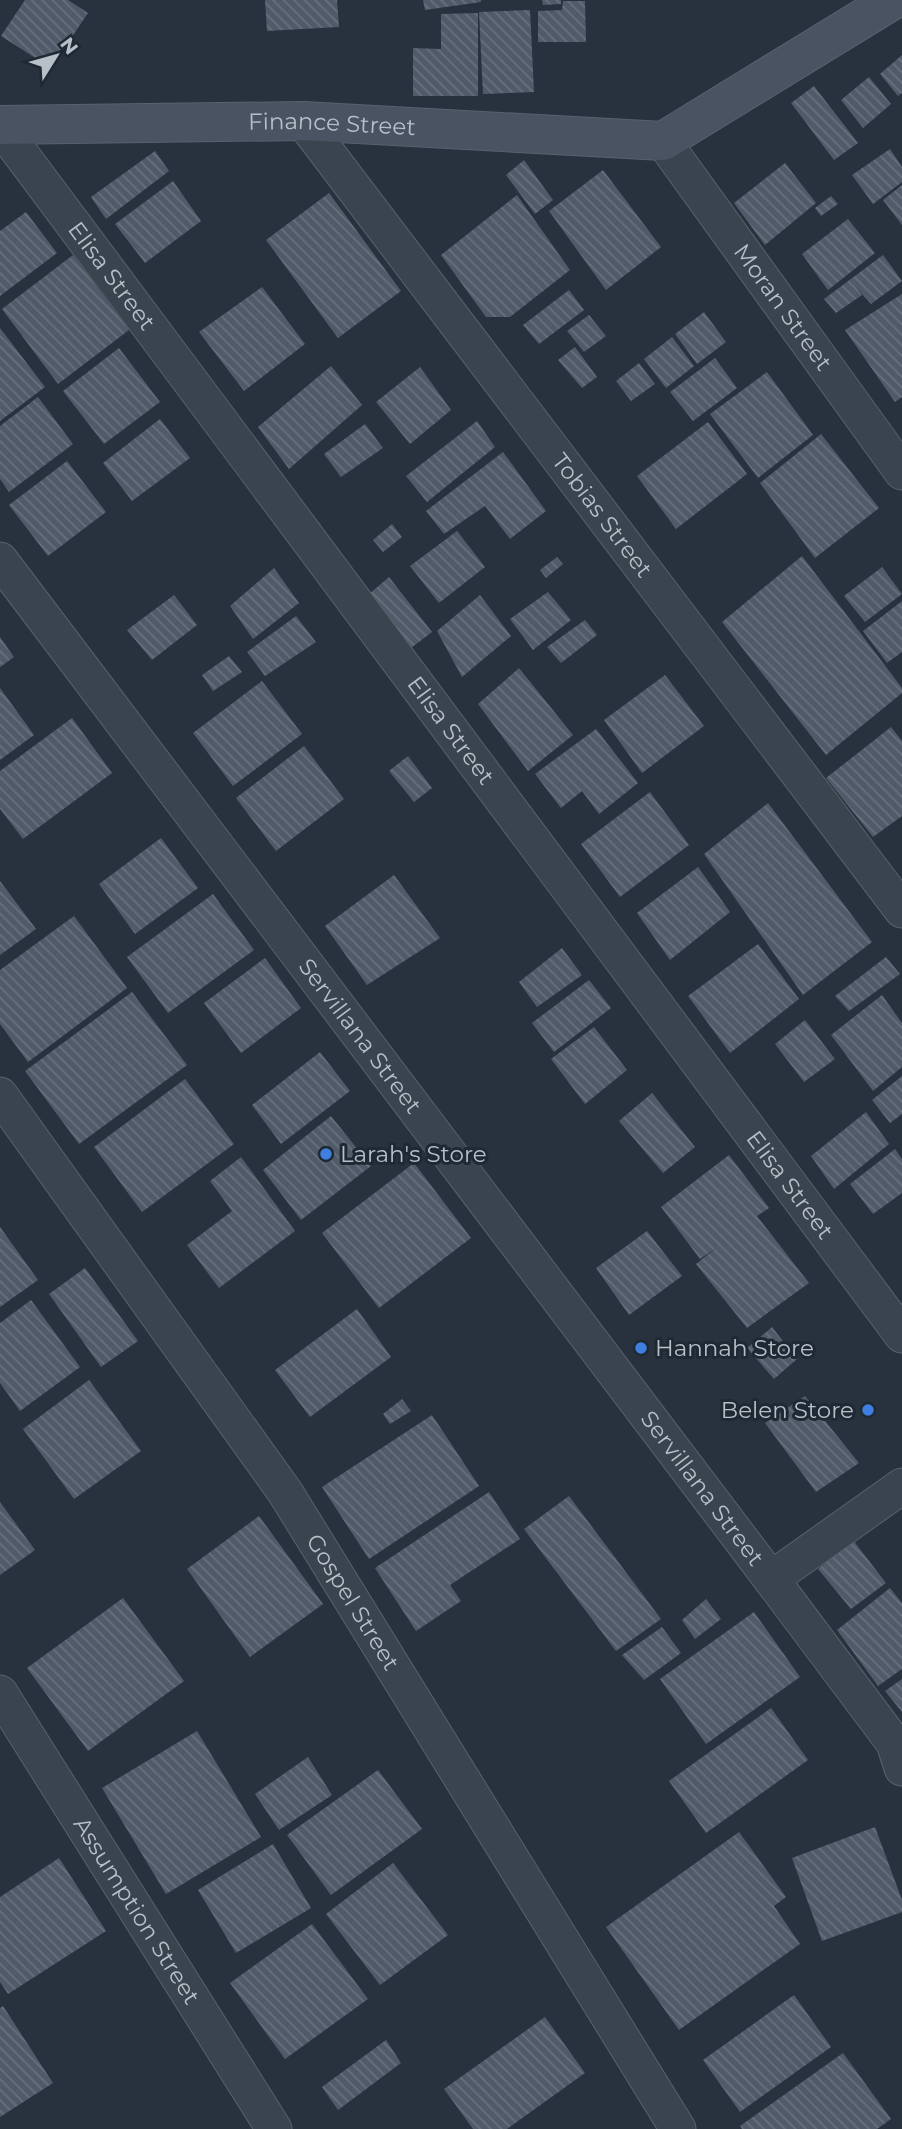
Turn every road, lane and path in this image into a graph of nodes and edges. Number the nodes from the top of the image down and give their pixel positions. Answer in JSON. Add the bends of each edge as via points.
{"nodes":[{"id":1,"x":893,"y":0,"type":"edge"},
{"id":2,"x":303,"y":121,"type":"junction"},
{"id":3,"x":0,"y":125,"type":"edge"},
{"id":4,"x":663,"y":141,"type":"junction"},
{"id":5,"x":902,"y":472,"type":"edge"},
{"id":6,"x":0,"y":560,"type":"edge"},
{"id":7,"x":902,"y":909,"type":"edge"},
{"id":8,"x":0,"y":1095,"type":"edge"},
{"id":9,"x":902,"y":1335,"type":"edge"},
{"id":10,"x":902,"y":1486,"type":"edge"},
{"id":11,"x":771,"y":1578,"type":"junction"},
{"id":12,"x":0,"y":1693,"type":"edge"},
{"id":13,"x":902,"y":1768,"type":"edge"},
{"id":14,"x":274,"y":2129,"type":"edge"},
{"id":15,"x":678,"y":2129,"type":"edge"}],
"edges":[{"from":1,"to":4,"type":"street"},
{"from":2,"to":3,"type":"street","name":"Finance Street"},
{"from":2,"to":4,"type":"street","name":"Finance Street"},
{"from":2,"to":7,"type":"street","name":"Tobias Street"},
{"from":3,"to":9,"type":"street","name":"Elisa Street"},
{"from":4,"to":5,"type":"street","name":"Moran Street"},
{"from":6,"to":11,"type":"street","name":"Servillana Street"},
{"from":8,"to":15,"type":"street","name":"Gospel Street","via":[[285,1492]]},
{"from":10,"to":11,"type":"street"},
{"from":11,"to":13,"type":"street","name":"Servillana Street","via":[[894,1743]]},
{"from":12,"to":14,"type":"street","name":"Assumption Street"}]}
